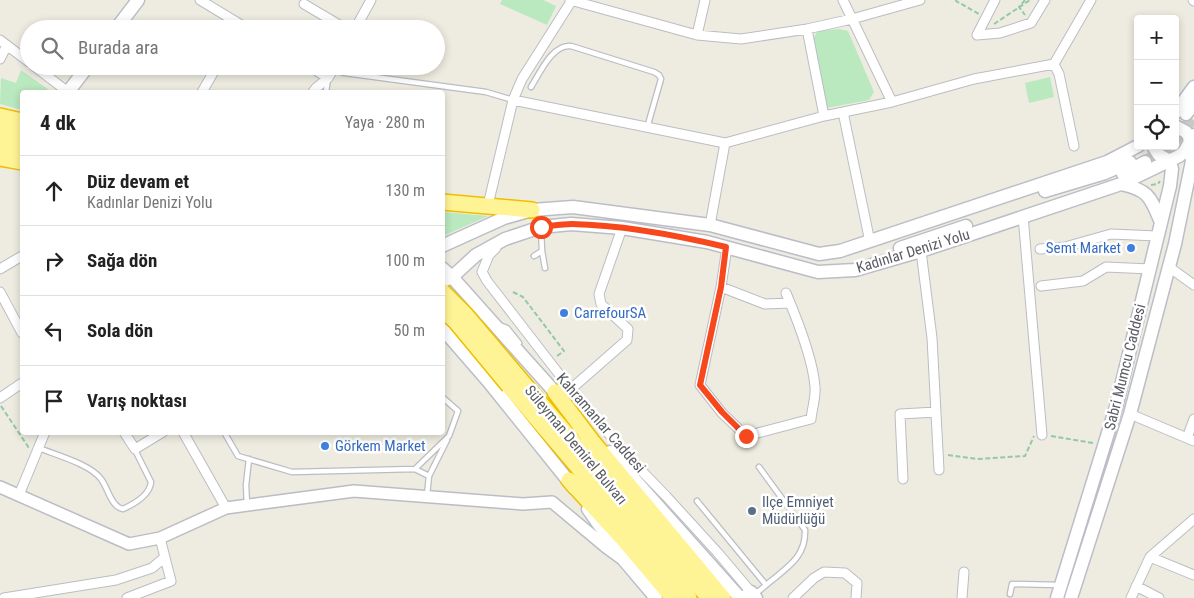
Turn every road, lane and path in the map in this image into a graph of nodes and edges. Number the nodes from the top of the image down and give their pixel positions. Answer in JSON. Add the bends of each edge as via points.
{"nodes":[{"id":1,"x":138,"y":0,"type":"edge"},
{"id":2,"x":200,"y":0,"type":"edge"},
{"id":3,"x":371,"y":0,"type":"edge"},
{"id":4,"x":571,"y":0,"type":"edge"},
{"id":5,"x":705,"y":0,"type":"edge"},
{"id":6,"x":843,"y":0,"type":"edge"},
{"id":7,"x":920,"y":0,"type":"edge"},
{"id":8,"x":957,"y":0,"type":"edge"},
{"id":9,"x":994,"y":0,"type":"edge"},
{"id":10,"x":1024,"y":0,"type":"edge"},
{"id":11,"x":1030,"y":0,"type":"edge"},
{"id":12,"x":1045,"y":0,"type":"edge"},
{"id":13,"x":1092,"y":0,"type":"edge"},
{"id":14,"x":304,"y":4,"type":"dead end"},
{"id":15,"x":1019,"y":7,"type":"junction"},
{"id":16,"x":975,"y":12,"type":"dead end"},
{"id":17,"x":852,"y":19,"type":"junction"},
{"id":18,"x":123,"y":20,"type":"edge"},
{"id":19,"x":231,"y":20,"type":"edge"},
{"id":20,"x":331,"y":20,"type":"edge"},
{"id":21,"x":360,"y":20,"type":"edge"},
{"id":22,"x":807,"y":29,"type":"junction"},
{"id":23,"x":697,"y":35,"type":"junction"},
{"id":24,"x":977,"y":36,"type":"junction"},
{"id":25,"x":3,"y":42,"type":"edge"},
{"id":26,"x":20,"y":55,"type":"edge"},
{"id":27,"x":0,"y":59,"type":"edge"},
{"id":28,"x":1054,"y":64,"type":"junction"},
{"id":29,"x":46,"y":75,"type":"edge"},
{"id":30,"x":81,"y":75,"type":"edge"},
{"id":31,"x":212,"y":75,"type":"edge"},
{"id":32,"x":328,"y":75,"type":"edge"},
{"id":33,"x":331,"y":75,"type":"edge"},
{"id":34,"x":360,"y":75,"type":"edge"},
{"id":35,"x":531,"y":87,"type":"dead end"},
{"id":36,"x":1194,"y":87,"type":"edge"},
{"id":37,"x":65,"y":90,"type":"edge"},
{"id":38,"x":70,"y":90,"type":"edge"},
{"id":39,"x":203,"y":90,"type":"edge"},
{"id":40,"x":315,"y":90,"type":"edge"},
{"id":41,"x":327,"y":90,"type":"edge"},
{"id":42,"x":513,"y":100,"type":"junction"},
{"id":43,"x":892,"y":102,"type":"junction"},
{"id":44,"x":1194,"y":104,"type":"edge"},
{"id":45,"x":843,"y":112,"type":"junction"},
{"id":46,"x":0,"y":116,"type":"edge"},
{"id":47,"x":824,"y":116,"type":"junction"},
{"id":48,"x":1187,"y":116,"type":"edge"},
{"id":49,"x":20,"y":121,"type":"edge"},
{"id":50,"x":647,"y":128,"type":"junction"},
{"id":51,"x":1179,"y":128,"type":"edge"},
{"id":52,"x":0,"y":129,"type":"edge"},
{"id":53,"x":20,"y":134,"type":"edge"},
{"id":54,"x":1192,"y":138,"type":"edge"},
{"id":55,"x":725,"y":143,"type":"junction"},
{"id":56,"x":0,"y":144,"type":"edge"},
{"id":57,"x":1074,"y":146,"type":"dead end"},
{"id":58,"x":20,"y":149,"type":"edge"},
{"id":59,"x":1156,"y":150,"type":"edge"},
{"id":60,"x":1142,"y":155,"type":"edge"},
{"id":61,"x":1170,"y":161,"type":"junction"},
{"id":62,"x":1121,"y":184,"type":"junction"},
{"id":63,"x":445,"y":202,"type":"edge"},
{"id":64,"x":488,"y":205,"type":"junction"},
{"id":65,"x":532,"y":210,"type":"junction"},
{"id":66,"x":1023,"y":216,"type":"junction"},
{"id":67,"x":1160,"y":220,"type":"junction"},
{"id":68,"x":710,"y":225,"type":"junction"},
{"id":69,"x":541,"y":227,"type":"junction"},
{"id":70,"x":622,"y":228,"type":"junction"},
{"id":71,"x":1157,"y":236,"type":"junction"},
{"id":72,"x":505,"y":239,"type":"junction"},
{"id":73,"x":706,"y":242,"type":"junction"},
{"id":74,"x":870,"y":242,"type":"junction"},
{"id":75,"x":445,"y":245,"type":"edge"},
{"id":76,"x":726,"y":247,"type":"junction"},
{"id":77,"x":1040,"y":250,"type":"dead end"},
{"id":78,"x":483,"y":251,"type":"junction"},
{"id":79,"x":921,"y":251,"type":"junction"},
{"id":80,"x":542,"y":252,"type":"junction"},
{"id":81,"x":819,"y":254,"type":"junction"},
{"id":82,"x":534,"y":256,"type":"dead end"},
{"id":83,"x":20,"y":257,"type":"edge"},
{"id":84,"x":1169,"y":267,"type":"junction"},
{"id":85,"x":545,"y":268,"type":"dead end"},
{"id":86,"x":0,"y":269,"type":"edge"},
{"id":87,"x":1150,"y":270,"type":"junction"},
{"id":88,"x":818,"y":272,"type":"junction"},
{"id":89,"x":446,"y":276,"type":"edge"},
{"id":90,"x":1194,"y":285,"type":"edge"},
{"id":91,"x":1041,"y":286,"type":"dead end"},
{"id":92,"x":721,"y":287,"type":"junction"},
{"id":93,"x":0,"y":292,"type":"edge"},
{"id":94,"x":514,"y":292,"type":"dead end"},
{"id":95,"x":786,"y":293,"type":"dead end"},
{"id":96,"x":445,"y":294,"type":"edge"},
{"id":97,"x":472,"y":299,"type":"junction"},
{"id":98,"x":790,"y":303,"type":"junction"},
{"id":99,"x":445,"y":312,"type":"edge"},
{"id":100,"x":20,"y":329,"type":"edge"},
{"id":101,"x":445,"y":331,"type":"edge"},
{"id":102,"x":556,"y":356,"type":"dead end"},
{"id":103,"x":514,"y":382,"type":"junction"},
{"id":104,"x":20,"y":384,"type":"edge"},
{"id":105,"x":571,"y":389,"type":"junction"},
{"id":106,"x":555,"y":392,"type":"junction"},
{"id":107,"x":0,"y":398,"type":"edge"},
{"id":108,"x":445,"y":400,"type":"edge"},
{"id":109,"x":0,"y":404,"type":"edge"},
{"id":110,"x":936,"y":412,"type":"junction"},
{"id":111,"x":1130,"y":414,"type":"junction"},
{"id":112,"x":1194,"y":419,"type":"edge"},
{"id":113,"x":20,"y":435,"type":"edge"},
{"id":114,"x":20,"y":435,"type":"edge"},
{"id":115,"x":44,"y":435,"type":"edge"},
{"id":116,"x":126,"y":435,"type":"edge"},
{"id":117,"x":158,"y":435,"type":"edge"},
{"id":118,"x":185,"y":435,"type":"edge"},
{"id":119,"x":226,"y":435,"type":"edge"},
{"id":120,"x":1042,"y":435,"type":"junction"},
{"id":121,"x":449,"y":436,"type":"junction"},
{"id":122,"x":1191,"y":440,"type":"edge"},
{"id":123,"x":1105,"y":446,"type":"junction"},
{"id":124,"x":39,"y":448,"type":"junction"},
{"id":125,"x":135,"y":449,"type":"junction"},
{"id":126,"x":938,"y":453,"type":"junction"},
{"id":127,"x":35,"y":458,"type":"junction"},
{"id":128,"x":249,"y":459,"type":"junction"},
{"id":129,"x":759,"y":467,"type":"dead end"},
{"id":130,"x":415,"y":469,"type":"junction"},
{"id":131,"x":939,"y":470,"type":"dead end"},
{"id":132,"x":429,"y":476,"type":"junction"},
{"id":133,"x":902,"y":479,"type":"dead end"},
{"id":134,"x":569,"y":480,"type":"junction"},
{"id":135,"x":0,"y":487,"type":"edge"},
{"id":136,"x":19,"y":495,"type":"junction"},
{"id":137,"x":427,"y":496,"type":"junction"},
{"id":138,"x":697,"y":500,"type":"dead end"},
{"id":139,"x":248,"y":505,"type":"junction"},
{"id":140,"x":226,"y":508,"type":"junction"},
{"id":141,"x":1194,"y":519,"type":"edge"},
{"id":142,"x":160,"y":538,"type":"junction"},
{"id":143,"x":165,"y":557,"type":"junction"},
{"id":144,"x":1150,"y":557,"type":"junction"},
{"id":145,"x":623,"y":559,"type":"junction"},
{"id":146,"x":964,"y":572,"type":"dead end"},
{"id":147,"x":1194,"y":575,"type":"edge"},
{"id":148,"x":766,"y":585,"type":"junction"},
{"id":149,"x":1060,"y":585,"type":"junction"},
{"id":150,"x":1136,"y":586,"type":"junction"},
{"id":151,"x":1010,"y":594,"type":"dead end"},
{"id":152,"x":747,"y":597,"type":"edge"},
{"id":153,"x":4,"y":598,"type":"edge"},
{"id":154,"x":127,"y":598,"type":"edge"},
{"id":155,"x":656,"y":598,"type":"edge"},
{"id":156,"x":673,"y":598,"type":"edge"},
{"id":157,"x":689,"y":598,"type":"edge"},
{"id":158,"x":709,"y":598,"type":"edge"},
{"id":159,"x":723,"y":598,"type":"edge"},
{"id":160,"x":793,"y":598,"type":"edge"},
{"id":161,"x":856,"y":598,"type":"edge"},
{"id":162,"x":962,"y":598,"type":"edge"},
{"id":163,"x":1057,"y":598,"type":"edge"},
{"id":164,"x":1071,"y":598,"type":"edge"},
{"id":165,"x":1131,"y":598,"type":"edge"},
{"id":166,"x":1158,"y":598,"type":"edge"}],
"edges":[{"from":1,"to":18,"type":"main road"},
{"from":2,"to":19,"type":"street"},
{"from":3,"to":21,"type":"street"},
{"from":4,"to":23,"type":"street"},
{"from":4,"to":42,"type":"street","via":[[522,79]]},
{"from":5,"to":23,"type":"street"},
{"from":6,"to":17,"type":"street"},
{"from":7,"to":17,"type":"street"},
{"from":8,"to":16,"type":"path"},
{"from":9,"to":24,"type":"street"},
{"from":10,"to":15,"type":"path"},
{"from":11,"to":15,"type":"path"},
{"from":12,"to":24,"type":"street","via":[[1031,23]]},
{"from":13,"to":28,"type":"street"},
{"from":14,"to":20,"type":"street"},
{"from":15,"to":24,"type":"path"},
{"from":17,"to":22,"type":"street"},
{"from":17,"to":43,"type":"street"},
{"from":22,"to":23,"type":"street","via":[[741,39]]},
{"from":22,"to":47,"type":"street"},
{"from":25,"to":26,"type":"street"},
{"from":25,"to":27,"type":"street"},
{"from":28,"to":43,"type":"street","via":[[974,79]]},
{"from":28,"to":57,"type":"street"},
{"from":29,"to":37,"type":"street"},
{"from":30,"to":38,"type":"main road"},
{"from":31,"to":39,"type":"street"},
{"from":32,"to":40,"type":"street"},
{"from":33,"to":41,"type":"lane"},
{"from":34,"to":42,"type":"lane","via":[[486,92]]},
{"from":35,"to":50,"type":"lane","via":[[554,53],[565,45],[654,72],[661,79]]},
{"from":36,"to":48,"type":"main road"},
{"from":42,"to":50,"type":"street"},
{"from":42,"to":64,"type":"street"},
{"from":43,"to":45,"type":"street"},
{"from":44,"to":48,"type":"main road"},
{"from":45,"to":47,"type":"street"},
{"from":45,"to":74,"type":"street"},
{"from":46,"to":49,"type":"highway"},
{"from":47,"to":55,"type":"street"},
{"from":50,"to":55,"type":"street"},
{"from":51,"to":54,"type":"main road"},
{"from":52,"to":53,"type":"highway"},
{"from":54,"to":61,"type":"main road","via":[[1184,152]]},
{"from":54,"to":84,"type":"main road","name":"Sabri Mumcu Caddesi","via":[[1192,161]]},
{"from":55,"to":68,"type":"street"},
{"from":56,"to":58,"type":"highway"},
{"from":59,"to":61,"type":"main road"},
{"from":60,"to":74,"type":"main road","name":"Kadınlar Denizi Yolu","via":[[1107,162]]},
{"from":60,"to":81,"type":"main road","via":[[1105,173],[895,242],[842,256]]},
{"from":60,"to":88,"type":"main road","via":[[1123,174],[871,258]]},
{"from":61,"to":62,"type":"main road","name":"Kadınlar Denizi Yolu"},
{"from":61,"to":67,"type":"main road","name":"Sabri Mumcu Caddesi","via":[[1170,186]]},
{"from":62,"to":66,"type":"main road","name":"Kadınlar Denizi Yolu"},
{"from":62,"to":67,"type":"main road","via":[[1139,188],[1145,193]]},
{"from":63,"to":64,"type":"highway"},
{"from":64,"to":65,"type":"highway"},
{"from":65,"to":68,"type":"main road","name":"Kadınlar Denizi Yolu","via":[[573,207]]},
{"from":65,"to":75,"type":"main road","name":"Kadınlar Denizi Yolu","via":[[504,218]]},
{"from":66,"to":79,"type":"main road","name":"Kadınlar Denizi Yolu"},
{"from":66,"to":120,"type":"street"},
{"from":67,"to":71,"type":"main road","name":"Sabri Mumcu Caddesi"},
{"from":68,"to":73,"type":"street"},
{"from":68,"to":81,"type":"main road","name":"Kadınlar Denizi Yolu"},
{"from":69,"to":70,"type":"main road","name":"Kadınlar Denizi Yolu","via":[[571,224]]},
{"from":69,"to":72,"type":"main road","name":"Kadınlar Denizi Yolu"},
{"from":69,"to":80,"type":"lane"},
{"from":70,"to":73,"type":"main road","name":"Kadınlar Denizi Yolu"},
{"from":70,"to":105,"type":"street","via":[[599,294],[601,304],[628,329],[627,340]]},
{"from":71,"to":77,"type":"street","via":[[1110,234],[1066,247]]},
{"from":71,"to":87,"type":"main road","name":"Sabri Mumcu Caddesi"},
{"from":72,"to":78,"type":"main road","name":"Kadınlar Denizi Yolu"},
{"from":72,"to":105,"type":"street","name":"Kahramanlar Caddesi","via":[[489,255],[482,272]]},
{"from":73,"to":76,"type":"main road","name":"Kadınlar Denizi Yolu"},
{"from":74,"to":81,"type":"main road","name":"Kadınlar Denizi Yolu","via":[[840,252]]},
{"from":76,"to":88,"type":"main road","name":"Kadınlar Denizi Yolu"},
{"from":76,"to":92,"type":"street"},
{"from":78,"to":89,"type":"main road","name":"Kadınlar Denizi Yolu"},
{"from":78,"to":97,"type":"main road","via":[[468,270],[465,281]]},
{"from":79,"to":88,"type":"main road","name":"Kadınlar Denizi Yolu","via":[[855,270]]},
{"from":79,"to":110,"type":"street","via":[[932,338]]},
{"from":80,"to":82,"type":"lane"},
{"from":80,"to":85,"type":"lane"},
{"from":83,"to":86,"type":"street"},
{"from":84,"to":90,"type":"street"},
{"from":84,"to":111,"type":"main road","name":"Sabri Mumcu Caddesi"},
{"from":87,"to":91,"type":"street","via":[[1106,267],[1083,281]]},
{"from":87,"to":123,"type":"main road","name":"Sabri Mumcu Caddesi"},
{"from":89,"to":97,"type":"main road"},
{"from":92,"to":98,"type":"street","via":[[765,304]]},
{"from":92,"to":98,"type":"street","via":[[700,385],[746,436],[811,419],[815,388]]},
{"from":93,"to":100,"type":"street"},
{"from":94,"to":102,"type":"path","via":[[523,296],[564,351]]},
{"from":95,"to":98,"type":"street"},
{"from":96,"to":103,"type":"highway","name":"Süleyman Demirel Bulvarı","bridge":true,"via":[[466,315]]},
{"from":97,"to":106,"type":"main road"},
{"from":99,"to":103,"type":"highway","name":"Süleyman Demirel Bulvarı","bridge":true},
{"from":101,"to":134,"type":"main road"},
{"from":103,"to":157,"type":"highway","name":"Süleyman Demirel Bulvarı"},
{"from":103,"to":158,"type":"highway","name":"Süleyman Demirel Bulvarı"},
{"from":104,"to":107,"type":"street"},
{"from":105,"to":152,"type":"street","name":"Kahramanlar Caddesi","via":[[712,546]]},
{"from":106,"to":152,"type":"main road"},
{"from":106,"to":159,"type":"highway"},
{"from":108,"to":121,"type":"lane","via":[[458,411]]},
{"from":109,"to":113,"type":"path"},
{"from":110,"to":126,"type":"street"},
{"from":110,"to":133,"type":"street","via":[[900,414]]},
{"from":111,"to":122,"type":"street"},
{"from":111,"to":164,"type":"main road","name":"Sabri Mumcu Caddesi"},
{"from":112,"to":122,"type":"street"},
{"from":114,"to":127,"type":"path"},
{"from":115,"to":124,"type":"street"},
{"from":116,"to":125,"type":"street"},
{"from":117,"to":125,"type":"street"},
{"from":118,"to":140,"type":"street"},
{"from":119,"to":128,"type":"lane","via":[[238,456]]},
{"from":120,"to":123,"type":"path"},
{"from":120,"to":126,"type":"path","via":[[1033,436],[1025,456],[977,459]]},
{"from":121,"to":130,"type":"lane"},
{"from":121,"to":132,"type":"lane"},
{"from":123,"to":149,"type":"main road","name":"Sabri Mumcu Caddesi"},
{"from":124,"to":125,"type":"lane","via":[[93,472],[101,478],[116,506],[123,509],[148,493],[151,485]]},
{"from":124,"to":127,"type":"street"},
{"from":126,"to":131,"type":"street"},
{"from":127,"to":136,"type":"street"},
{"from":128,"to":130,"type":"lane","via":[[292,472]]},
{"from":128,"to":139,"type":"lane"},
{"from":129,"to":148,"type":"lane","via":[[805,530],[806,540],[800,555]]},
{"from":130,"to":132,"type":"lane"},
{"from":132,"to":137,"type":"lane"},
{"from":134,"to":145,"type":"main road"},
{"from":134,"to":156,"type":"highway"},
{"from":135,"to":136,"type":"street"},
{"from":136,"to":142,"type":"street","via":[[129,544]]},
{"from":137,"to":139,"type":"street","via":[[354,492]]},
{"from":137,"to":145,"type":"street","via":[[522,504],[552,502]]},
{"from":138,"to":148,"type":"lane"},
{"from":139,"to":140,"type":"street"},
{"from":140,"to":142,"type":"street"},
{"from":141,"to":144,"type":"street"},
{"from":142,"to":143,"type":"street"},
{"from":143,"to":153,"type":"street","via":[[152,568],[116,580]]},
{"from":143,"to":154,"type":"street","via":[[171,580]]},
{"from":144,"to":147,"type":"street"},
{"from":144,"to":150,"type":"street"},
{"from":145,"to":155,"type":"main road"},
{"from":146,"to":162,"type":"street"},
{"from":148,"to":152,"type":"lane"},
{"from":149,"to":151,"type":"lane","via":[[1012,584]]},
{"from":149,"to":163,"type":"main road","name":"Sabri Mumcu Caddesi"},
{"from":150,"to":165,"type":"street"},
{"from":150,"to":166,"type":"street"},
{"from":160,"to":161,"type":"street","via":[[824,572],[845,573],[857,583]]}]}
